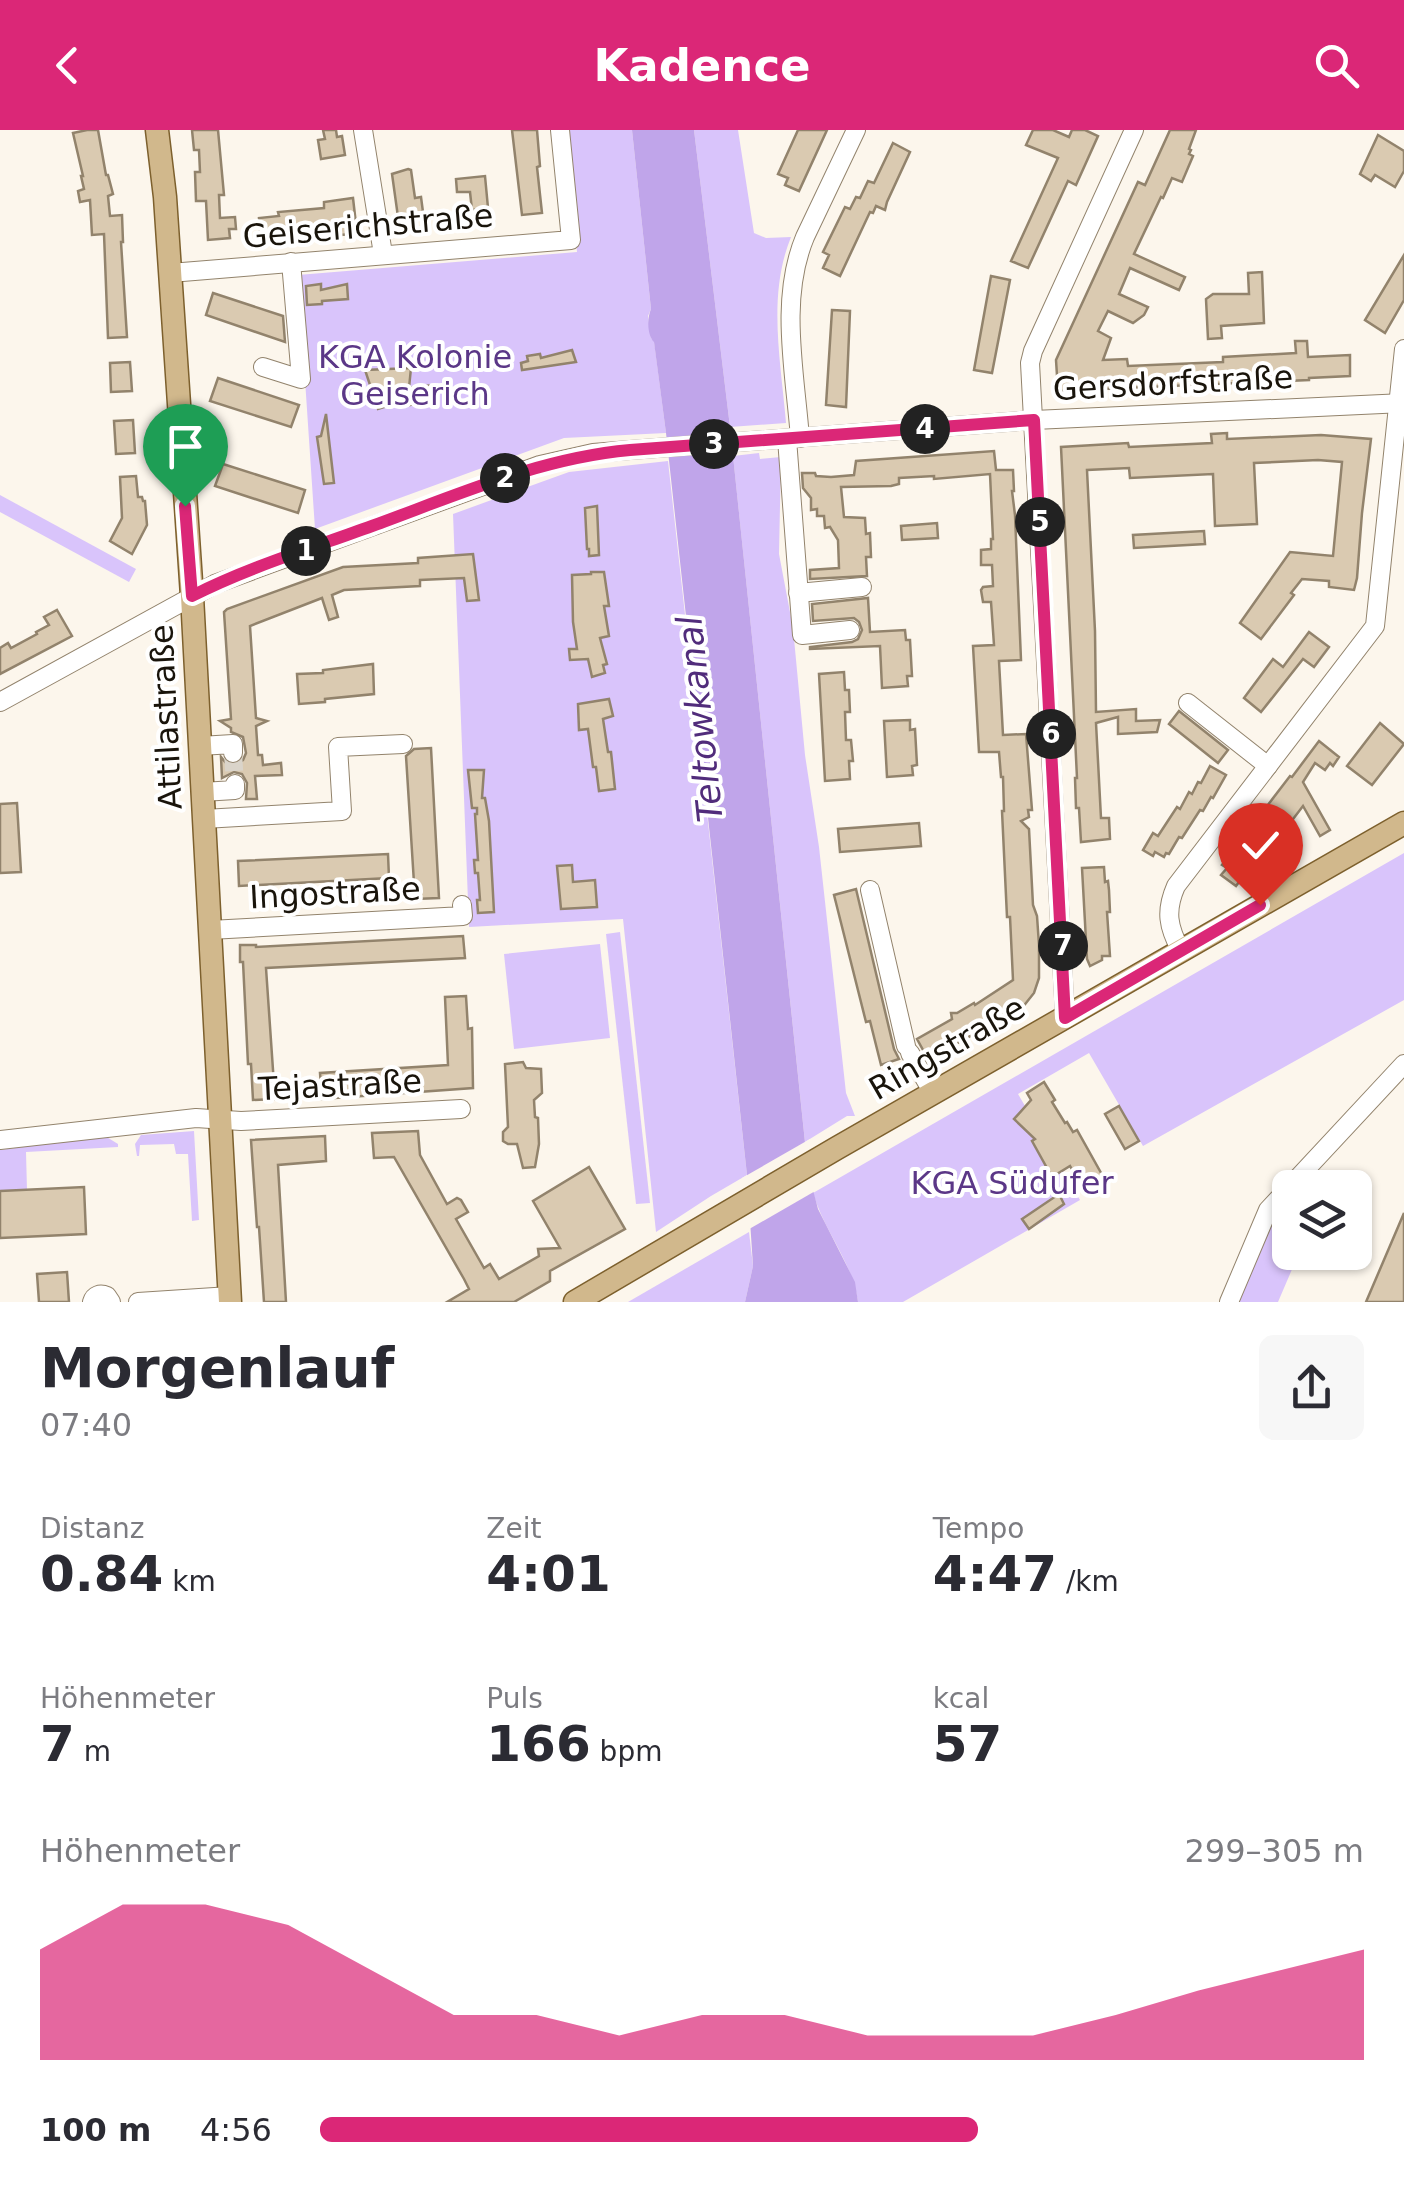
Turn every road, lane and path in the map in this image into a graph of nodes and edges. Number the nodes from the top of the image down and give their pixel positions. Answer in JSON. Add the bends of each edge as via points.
{"nodes":[{"id":1,"x":156,"y":130,"type":"edge"},
{"id":2,"x":363,"y":130,"type":"edge"},
{"id":3,"x":560,"y":130,"type":"edge"},
{"id":4,"x":856,"y":130,"type":"edge"},
{"id":5,"x":1134,"y":130,"type":"edge"},
{"id":6,"x":383,"y":254,"type":"junction"},
{"id":7,"x":291,"y":262,"type":"junction"},
{"id":8,"x":170,"y":272,"type":"junction"},
{"id":9,"x":1404,"y":349,"type":"edge"},
{"id":10,"x":263,"y":367,"type":"dead end"},
{"id":11,"x":1400,"y":403,"type":"edge"},
{"id":12,"x":1034,"y":420,"type":"junction"},
{"id":13,"x":793,"y":438,"type":"junction"},
{"id":14,"x":862,"y":587,"type":"dead end"},
{"id":15,"x":798,"y":594,"type":"junction"},
{"id":16,"x":192,"y":596,"type":"junction"},
{"id":17,"x":850,"y":630,"type":"dead end"},
{"id":18,"x":0,"y":702,"type":"edge"},
{"id":19,"x":1188,"y":703,"type":"dead end"},
{"id":20,"x":402,"y":744,"type":"dead end"},
{"id":21,"x":200,"y":746,"type":"junction"},
{"id":22,"x":233,"y":753,"type":"dead end"},
{"id":23,"x":1268,"y":766,"type":"junction"},
{"id":24,"x":235,"y":784,"type":"dead end"},
{"id":25,"x":202,"y":792,"type":"junction"},
{"id":26,"x":204,"y":819,"type":"junction"},
{"id":27,"x":1404,"y":823,"type":"edge"},
{"id":28,"x":870,"y":890,"type":"dead end"},
{"id":29,"x":462,"y":911,"type":"dead end"},
{"id":30,"x":210,"y":930,"type":"junction"},
{"id":31,"x":1180,"y":951,"type":"junction"},
{"id":32,"x":1065,"y":1018,"type":"junction"},
{"id":33,"x":1404,"y":1064,"type":"edge"},
{"id":34,"x":933,"y":1093,"type":"junction"},
{"id":35,"x":462,"y":1109,"type":"dead end"},
{"id":36,"x":221,"y":1119,"type":"junction"},
{"id":37,"x":0,"y":1140,"type":"edge"},
{"id":38,"x":230,"y":1299,"type":"edge"},
{"id":39,"x":92,"y":1302,"type":"edge"},
{"id":40,"x":111,"y":1302,"type":"edge"},
{"id":41,"x":138,"y":1302,"type":"edge"},
{"id":42,"x":576,"y":1302,"type":"edge"},
{"id":43,"x":1229,"y":1302,"type":"edge"}],
"edges":[{"from":1,"to":8,"type":"main road","name":"Attilastraße"},
{"from":2,"to":6,"type":"street"},
{"from":3,"to":6,"type":"street","name":"Geiserichstraße","via":[[571,240]]},
{"from":4,"to":13,"type":"street","via":[[805,237],[792,281]]},
{"from":5,"to":12,"type":"street","via":[[1033,351]]},
{"from":6,"to":7,"type":"street","name":"Geiserichstraße"},
{"from":7,"to":8,"type":"street","name":"Geiserichstraße"},
{"from":7,"to":10,"type":"street","via":[[301,379]]},
{"from":8,"to":16,"type":"main road","name":"Attilastraße"},
{"from":9,"to":11,"type":"street"},
{"from":11,"to":12,"type":"street","name":"Gersdorfstraße"},
{"from":11,"to":23,"type":"street","via":[[1375,626]]},
{"from":12,"to":13,"type":"street","name":"Gersdorfstraße"},
{"from":12,"to":32,"type":"street"},
{"from":13,"to":15,"type":"street"},
{"from":13,"to":16,"type":"street","name":"Gersdorfstraße","via":[[593,453],[540,465]]},
{"from":14,"to":15,"type":"street"},
{"from":15,"to":17,"type":"street","via":[[802,635]]},
{"from":16,"to":18,"type":"street","name":"Gersdorfstraße"},
{"from":16,"to":21,"type":"main road","name":"Attilastraße"},
{"from":19,"to":23,"type":"street"},
{"from":20,"to":26,"type":"street","via":[[338,747],[342,811]]},
{"from":21,"to":22,"type":"street","via":[[233,744]]},
{"from":21,"to":25,"type":"main road","name":"Attilastraße"},
{"from":23,"to":31,"type":"street","via":[[1176,886],[1167,915]]},
{"from":24,"to":25,"type":"street","via":[[235,790]]},
{"from":25,"to":26,"type":"main road","name":"Attilastraße"},
{"from":26,"to":30,"type":"main road","name":"Attilastraße"},
{"from":27,"to":31,"type":"main road","name":"Ringstraße"},
{"from":28,"to":34,"type":"street","via":[[908,1049]]},
{"from":29,"to":30,"type":"street","name":"Ingostraße"},
{"from":30,"to":36,"type":"main road","name":"Attilastraße"},
{"from":31,"to":32,"type":"main road","name":"Ringstraße"},
{"from":32,"to":34,"type":"main road","name":"Ringstraße"},
{"from":33,"to":43,"type":"street","via":[[1268,1210]]},
{"from":34,"to":42,"type":"main road","name":"Ringstraße"},
{"from":35,"to":36,"type":"street","name":"Tejastraße"},
{"from":36,"to":37,"type":"street","name":"Tejastraße"},
{"from":36,"to":38,"type":"main road","name":"Attilastraße"},
{"from":38,"to":41,"type":"street"},
{"from":39,"to":40,"type":"street","via":[[100,1294]]}]}
